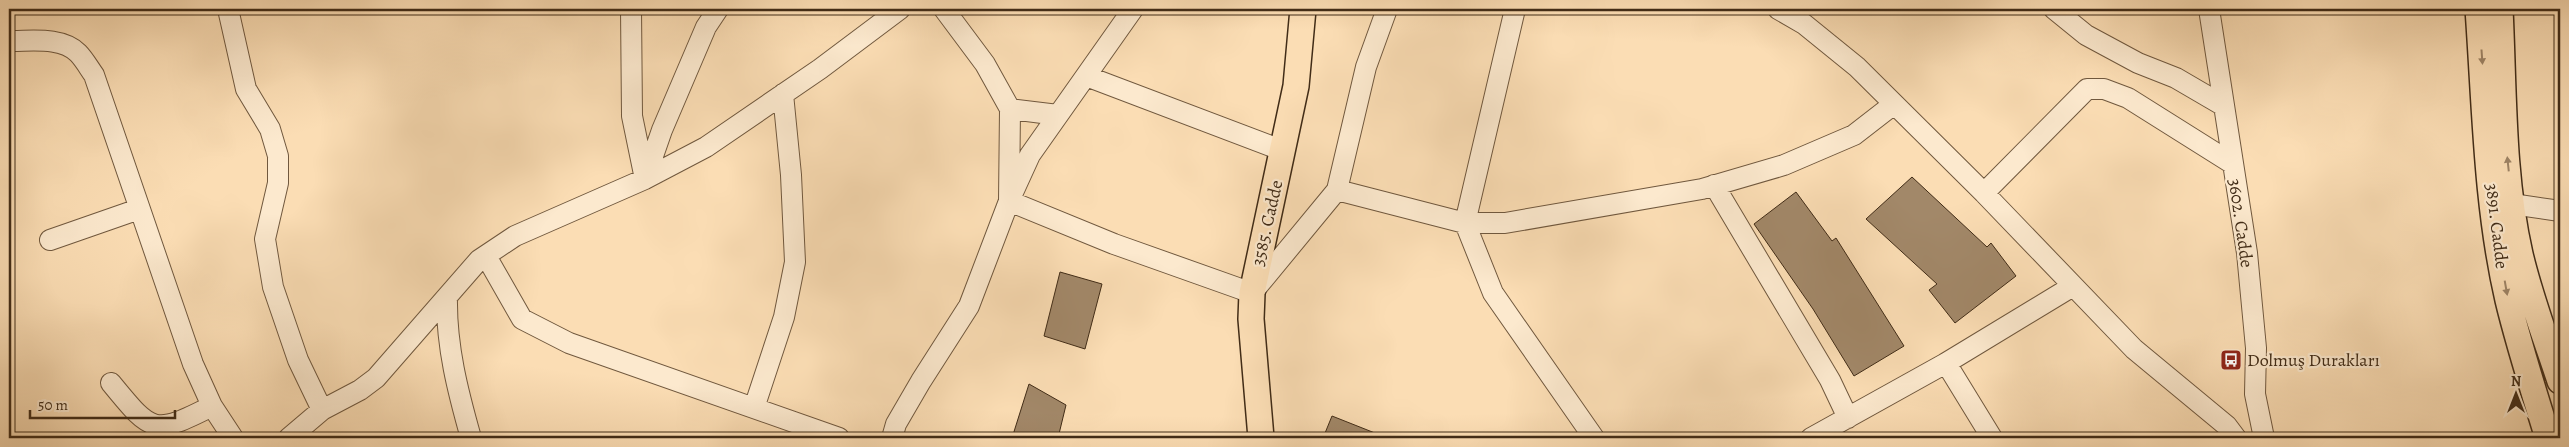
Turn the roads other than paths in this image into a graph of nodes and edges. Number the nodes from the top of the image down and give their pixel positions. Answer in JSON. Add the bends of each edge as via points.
{"nodes":[{"id":1,"x":228,"y":9,"type":"edge"},
{"id":2,"x":631,"y":9,"type":"edge"},
{"id":3,"x":718,"y":9,"type":"edge"},
{"id":4,"x":900,"y":9,"type":"edge"},
{"id":5,"x":944,"y":9,"type":"edge"},
{"id":6,"x":1133,"y":9,"type":"edge"},
{"id":7,"x":1303,"y":9,"type":"edge"},
{"id":8,"x":1387,"y":9,"type":"edge"},
{"id":9,"x":1515,"y":9,"type":"edge"},
{"id":10,"x":1778,"y":9,"type":"edge"},
{"id":11,"x":2054,"y":9,"type":"edge"},
{"id":12,"x":2209,"y":9,"type":"edge"},
{"id":13,"x":2478,"y":9,"type":"edge"},
{"id":14,"x":2500,"y":9,"type":"edge"},
{"id":15,"x":13,"y":42,"type":"dead end"},
{"id":16,"x":1086,"y":76,"type":"junction"},
{"id":17,"x":783,"y":94,"type":"junction"},
{"id":18,"x":1894,"y":104,"type":"junction"},
{"id":19,"x":2224,"y":106,"type":"junction"},
{"id":20,"x":1010,"y":109,"type":"junction"},
{"id":21,"x":1058,"y":115,"type":"junction"},
{"id":22,"x":1284,"y":151,"type":"junction"},
{"id":23,"x":2233,"y":164,"type":"junction"},
{"id":24,"x":645,"y":179,"type":"junction"},
{"id":25,"x":1714,"y":185,"type":"junction"},
{"id":26,"x":1337,"y":190,"type":"junction"},
{"id":27,"x":1984,"y":193,"type":"junction"},
{"id":28,"x":1008,"y":200,"type":"junction"},
{"id":29,"x":2512,"y":204,"type":"junction"},
{"id":30,"x":139,"y":209,"type":"junction"},
{"id":31,"x":2560,"y":211,"type":"edge"},
{"id":32,"x":1465,"y":223,"type":"junction"},
{"id":33,"x":50,"y":240,"type":"dead end"},
{"id":34,"x":486,"y":256,"type":"junction"},
{"id":35,"x":2073,"y":286,"type":"junction"},
{"id":36,"x":1252,"y":293,"type":"junction"},
{"id":37,"x":447,"y":297,"type":"junction"},
{"id":38,"x":1946,"y":363,"type":"junction"},
{"id":39,"x":2560,"y":381,"type":"edge"},
{"id":40,"x":111,"y":383,"type":"dead end"},
{"id":41,"x":212,"y":406,"type":"junction"},
{"id":42,"x":754,"y":408,"type":"junction"},
{"id":43,"x":322,"y":410,"type":"junction"},
{"id":44,"x":1848,"y":418,"type":"junction"},
{"id":45,"x":233,"y":438,"type":"edge"},
{"id":46,"x":289,"y":438,"type":"edge"},
{"id":47,"x":471,"y":438,"type":"edge"},
{"id":48,"x":839,"y":438,"type":"edge"},
{"id":49,"x":892,"y":438,"type":"edge"},
{"id":50,"x":1261,"y":438,"type":"edge"},
{"id":51,"x":1594,"y":438,"type":"edge"},
{"id":52,"x":1811,"y":438,"type":"edge"},
{"id":53,"x":1992,"y":438,"type":"edge"},
{"id":54,"x":2236,"y":438,"type":"edge"},
{"id":55,"x":2264,"y":438,"type":"edge"},
{"id":56,"x":2548,"y":438,"type":"edge"}],
"edges":[{"from":1,"to":43,"type":"street","via":[[246,89],[270,129],[278,156],[278,183],[265,239],[273,287],[298,360]]},
{"from":2,"to":24,"type":"street","via":[[632,116]]},
{"from":3,"to":24,"type":"street","via":[[706,27]]},
{"from":4,"to":17,"type":"street"},
{"from":5,"to":20,"type":"street","via":[[985,64]]},
{"from":6,"to":16,"type":"street"},
{"from":7,"to":22,"type":"main road","name":"3585. Cadde","via":[[1296,86]]},
{"from":8,"to":26,"type":"street","via":[[1366,67]]},
{"from":9,"to":32,"type":"street"},
{"from":10,"to":18,"type":"street","via":[[1804,24],[1858,67]]},
{"from":11,"to":19,"type":"street","via":[[2086,35],[2138,63],[2176,78]]},
{"from":12,"to":19,"type":"street","name":"3602. Cadde"},
{"from":13,"to":56,"type":"main road","name":"3891. Cadde","one_way":true,"via":[[2487,141],[2500,254],[2508,299]]},
{"from":29,"to":14,"type":"main road","name":"3891. Cadde","one_way":true},
{"from":15,"to":30,"type":"street","via":[[46,41],[67,46],[78,53],[94,76]]},
{"from":16,"to":21,"type":"street"},
{"from":16,"to":22,"type":"street"},
{"from":17,"to":24,"type":"street","via":[[706,147]]},
{"from":17,"to":42,"type":"street","via":[[791,175],[794,262],[784,317]]},
{"from":18,"to":25,"type":"street","via":[[1854,135],[1784,165]]},
{"from":18,"to":27,"type":"street"},
{"from":19,"to":23,"type":"street","name":"3602. Cadde"},
{"from":20,"to":21,"type":"street"},
{"from":20,"to":28,"type":"street"},
{"from":21,"to":28,"type":"street","via":[[1030,155]]},
{"from":22,"to":36,"type":"main road","name":"3585. Cadde"},
{"from":23,"to":27,"type":"street","via":[[2128,98],[2104,89],[2087,89]]},
{"from":23,"to":55,"type":"street","name":"3602. Cadde","via":[[2253,311],[2255,394]]},
{"from":24,"to":34,"type":"street","via":[[515,236]]},
{"from":25,"to":32,"type":"street","via":[[1505,223]]},
{"from":25,"to":44,"type":"street","via":[[1830,380]]},
{"from":26,"to":32,"type":"street"},
{"from":26,"to":36,"type":"street"},
{"from":27,"to":35,"type":"street"},
{"from":28,"to":36,"type":"street","via":[[1114,244]]},
{"from":28,"to":49,"type":"street","via":[[969,306],[911,398]]},
{"from":29,"to":31,"type":"street"},
{"from":29,"to":39,"type":"main road","name":"3891. Cadde","via":[[2524,270]]},
{"from":30,"to":33,"type":"street"},
{"from":30,"to":41,"type":"street","via":[[193,364]]},
{"from":32,"to":51,"type":"street","via":[[1492,293]]},
{"from":34,"to":37,"type":"street"},
{"from":34,"to":42,"type":"street","via":[[522,319],[569,343]]},
{"from":35,"to":38,"type":"street"},
{"from":35,"to":54,"type":"street","via":[[2134,349],[2227,426]]},
{"from":36,"to":50,"type":"main road","name":"3585. Cadde","via":[[1251,319]]},
{"from":37,"to":43,"type":"street","via":[[376,378]]},
{"from":37,"to":47,"type":"street","via":[[446,329],[458,394]]},
{"from":38,"to":44,"type":"street"},
{"from":38,"to":53,"type":"street"},
{"from":40,"to":41,"type":"street","via":[[139,417],[156,426],[173,424]]},
{"from":41,"to":45,"type":"street"},
{"from":42,"to":48,"type":"street"},
{"from":43,"to":46,"type":"street"},
{"from":44,"to":52,"type":"street"}]}
